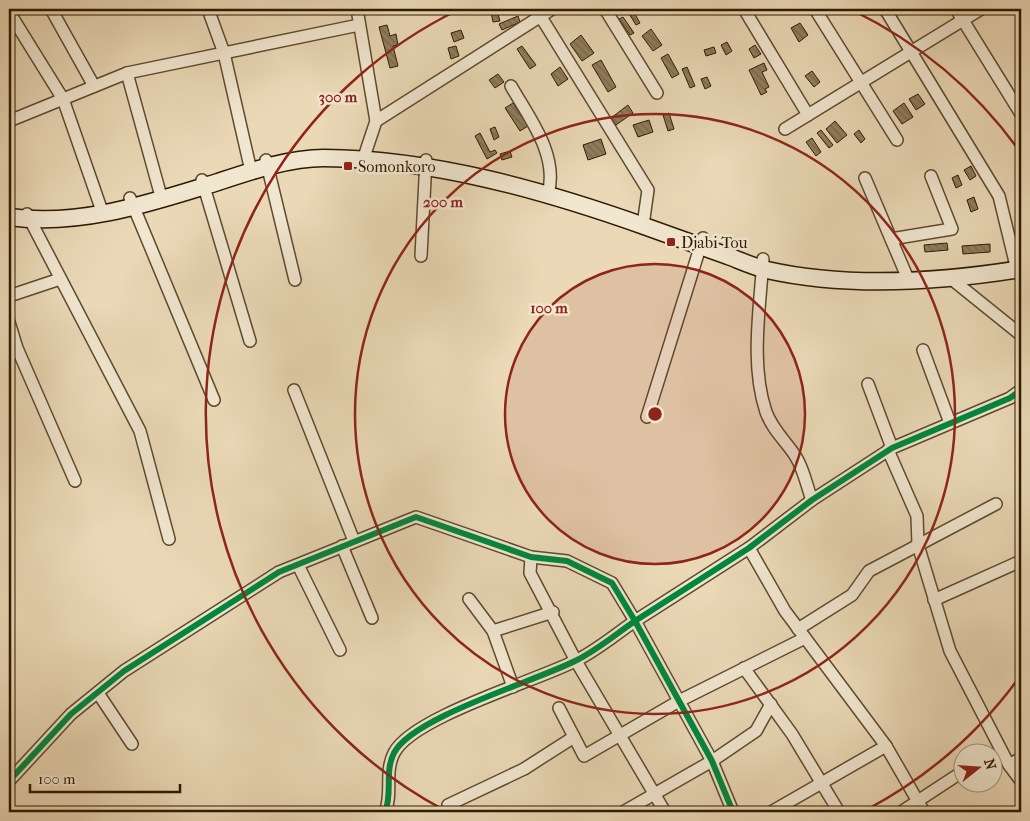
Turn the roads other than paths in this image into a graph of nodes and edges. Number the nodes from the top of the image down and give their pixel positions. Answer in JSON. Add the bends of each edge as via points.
{"nodes":[{"id":1,"x":51,"y":9,"type":"edge"},
{"id":2,"x":208,"y":9,"type":"edge"},
{"id":3,"x":357,"y":9,"type":"edge"},
{"id":4,"x":552,"y":9,"type":"edge"},
{"id":5,"x":605,"y":9,"type":"edge"},
{"id":6,"x":744,"y":9,"type":"edge"},
{"id":7,"x":815,"y":9,"type":"edge"},
{"id":8,"x":885,"y":9,"type":"edge"},
{"id":9,"x":956,"y":9,"type":"edge"},
{"id":10,"x":981,"y":9,"type":"edge"},
{"id":11,"x":9,"y":12,"type":"edge"},
{"id":12,"x":538,"y":12,"type":"edge"},
{"id":13,"x":963,"y":20,"type":"junction"},
{"id":14,"x":360,"y":25,"type":"junction"},
{"id":15,"x":911,"y":52,"type":"junction"},
{"id":16,"x":224,"y":53,"type":"junction"},
{"id":17,"x":127,"y":73,"type":"junction"},
{"id":18,"x":861,"y":83,"type":"junction"},
{"id":19,"x":94,"y":86,"type":"junction"},
{"id":20,"x":511,"y":86,"type":"dead end"},
{"id":21,"x":657,"y":93,"type":"dead end"},
{"id":22,"x":63,"y":99,"type":"junction"},
{"id":23,"x":1021,"y":114,"type":"edge"},
{"id":24,"x":808,"y":115,"type":"junction"},
{"id":25,"x":376,"y":120,"type":"junction"},
{"id":26,"x":9,"y":121,"type":"edge"},
{"id":27,"x":785,"y":129,"type":"dead end"},
{"id":28,"x":897,"y":140,"type":"dead end"},
{"id":29,"x":364,"y":156,"type":"junction"},
{"id":30,"x":267,"y":164,"type":"junction"},
{"id":31,"x":426,"y":164,"type":"junction"},
{"id":32,"x":251,"y":168,"type":"junction"},
{"id":33,"x":931,"y":176,"type":"dead end"},
{"id":34,"x":865,"y":178,"type":"dead end"},
{"id":35,"x":203,"y":182,"type":"junction"},
{"id":36,"x":549,"y":190,"type":"junction"},
{"id":37,"x":161,"y":195,"type":"junction"},
{"id":38,"x":132,"y":202,"type":"junction"},
{"id":39,"x":101,"y":210,"type":"junction"},
{"id":40,"x":21,"y":213,"type":"edge"},
{"id":41,"x":9,"y":217,"type":"edge"},
{"id":42,"x":643,"y":222,"type":"junction"},
{"id":43,"x":891,"y":239,"type":"junction"},
{"id":44,"x":702,"y":242,"type":"junction"},
{"id":45,"x":421,"y":256,"type":"dead end"},
{"id":46,"x":763,"y":264,"type":"junction"},
{"id":47,"x":1018,"y":265,"type":"edge"},
{"id":48,"x":906,"y":274,"type":"junction"},
{"id":49,"x":949,"y":277,"type":"junction"},
{"id":50,"x":60,"y":279,"type":"junction"},
{"id":51,"x":295,"y":280,"type":"dead end"},
{"id":52,"x":9,"y":296,"type":"edge"},
{"id":53,"x":9,"y":322,"type":"edge"},
{"id":54,"x":1021,"y":335,"type":"edge"},
{"id":55,"x":250,"y":341,"type":"dead end"},
{"id":56,"x":923,"y":350,"type":"dead end"},
{"id":57,"x":868,"y":384,"type":"dead end"},
{"id":58,"x":294,"y":390,"type":"dead end"},
{"id":59,"x":1021,"y":390,"type":"edge"},
{"id":60,"x":214,"y":400,"type":"dead end"},
{"id":61,"x":647,"y":417,"type":"dead end"},
{"id":62,"x":950,"y":423,"type":"junction"},
{"id":63,"x":890,"y":449,"type":"junction"},
{"id":64,"x":75,"y":481,"type":"dead end"},
{"id":65,"x":812,"y":500,"type":"junction"},
{"id":66,"x":996,"y":504,"type":"dead end"},
{"id":67,"x":169,"y":539,"type":"dead end"},
{"id":68,"x":354,"y":541,"type":"junction"},
{"id":69,"x":918,"y":545,"type":"junction"},
{"id":70,"x":342,"y":546,"type":"junction"},
{"id":71,"x":749,"y":548,"type":"junction"},
{"id":72,"x":531,"y":557,"type":"junction"},
{"id":73,"x":1021,"y":561,"type":"edge"},
{"id":74,"x":298,"y":565,"type":"junction"},
{"id":75,"x":469,"y":599,"type":"dead end"},
{"id":76,"x":934,"y":600,"type":"junction"},
{"id":77,"x":553,"y":612,"type":"junction"},
{"id":78,"x":372,"y":618,"type":"dead end"},
{"id":79,"x":635,"y":620,"type":"junction"},
{"id":80,"x":493,"y":631,"type":"junction"},
{"id":81,"x":801,"y":633,"type":"junction"},
{"id":82,"x":340,"y":650,"type":"dead end"},
{"id":83,"x":576,"y":661,"type":"junction"},
{"id":84,"x":744,"y":668,"type":"junction"},
{"id":85,"x":513,"y":687,"type":"junction"},
{"id":86,"x":98,"y":693,"type":"junction"},
{"id":87,"x":679,"y":701,"type":"junction"},
{"id":88,"x":771,"y":704,"type":"junction"},
{"id":89,"x":558,"y":708,"type":"dead end"},
{"id":90,"x":620,"y":735,"type":"junction"},
{"id":91,"x":574,"y":737,"type":"junction"},
{"id":92,"x":132,"y":744,"type":"dead end"},
{"id":93,"x":993,"y":744,"type":"edge"},
{"id":94,"x":886,"y":746,"type":"junction"},
{"id":95,"x":1002,"y":757,"type":"edge"},
{"id":96,"x":1021,"y":758,"type":"edge"},
{"id":97,"x":712,"y":761,"type":"junction"},
{"id":98,"x":1009,"y":765,"type":"junction"},
{"id":99,"x":952,"y":779,"type":"edge"},
{"id":100,"x":9,"y":781,"type":"edge"},
{"id":101,"x":1021,"y":781,"type":"edge"},
{"id":102,"x":822,"y":783,"type":"junction"},
{"id":103,"x":654,"y":795,"type":"junction"},
{"id":104,"x":918,"y":801,"type":"junction"},
{"id":105,"x":448,"y":805,"type":"dead end"},
{"id":106,"x":385,"y":812,"type":"edge"},
{"id":107,"x":623,"y":812,"type":"edge"},
{"id":108,"x":665,"y":812,"type":"edge"},
{"id":109,"x":733,"y":812,"type":"edge"},
{"id":110,"x":771,"y":812,"type":"edge"},
{"id":111,"x":839,"y":812,"type":"edge"},
{"id":112,"x":901,"y":812,"type":"edge"},
{"id":113,"x":924,"y":812,"type":"edge"}],
"edges":[{"from":1,"to":19,"type":"street"},
{"from":2,"to":16,"type":"street"},
{"from":3,"to":14,"type":"street"},
{"from":4,"to":12,"type":"street"},
{"from":5,"to":21,"type":"street"},
{"from":6,"to":24,"type":"street"},
{"from":7,"to":18,"type":"street"},
{"from":8,"to":15,"type":"street"},
{"from":9,"to":13,"type":"street"},
{"from":10,"to":13,"type":"street"},
{"from":11,"to":22,"type":"street"},
{"from":12,"to":25,"type":"street"},
{"from":12,"to":42,"type":"street","via":[[648,190]]},
{"from":13,"to":15,"type":"street"},
{"from":13,"to":23,"type":"street"},
{"from":14,"to":16,"type":"street"},
{"from":14,"to":25,"type":"street"},
{"from":15,"to":18,"type":"street"},
{"from":15,"to":47,"type":"street","via":[[999,196]]},
{"from":16,"to":17,"type":"street"},
{"from":16,"to":32,"type":"street"},
{"from":17,"to":19,"type":"street"},
{"from":17,"to":37,"type":"street"},
{"from":18,"to":24,"type":"street"},
{"from":18,"to":28,"type":"street"},
{"from":19,"to":22,"type":"street"},
{"from":20,"to":36,"type":"street","via":[[547,151]]},
{"from":22,"to":26,"type":"street"},
{"from":22,"to":39,"type":"street"},
{"from":24,"to":27,"type":"street"},
{"from":25,"to":29,"type":"street"},
{"from":29,"to":30,"type":"main road","via":[[309,158]]},
{"from":29,"to":31,"type":"main road"},
{"from":30,"to":32,"type":"main road"},
{"from":30,"to":51,"type":"street"},
{"from":31,"to":36,"type":"main road"},
{"from":31,"to":45,"type":"street"},
{"from":32,"to":35,"type":"main road"},
{"from":33,"to":43,"type":"street","via":[[952,229]]},
{"from":34,"to":43,"type":"street"},
{"from":35,"to":37,"type":"main road"},
{"from":35,"to":55,"type":"street"},
{"from":36,"to":42,"type":"main road"},
{"from":37,"to":38,"type":"main road"},
{"from":38,"to":39,"type":"main road"},
{"from":38,"to":60,"type":"street"},
{"from":39,"to":40,"type":"main road","via":[[72,219]]},
{"from":40,"to":41,"type":"main road"},
{"from":40,"to":50,"type":"street"},
{"from":42,"to":44,"type":"main road"},
{"from":43,"to":48,"type":"street"},
{"from":44,"to":46,"type":"main road"},
{"from":44,"to":61,"type":"street"},
{"from":46,"to":48,"type":"main road","via":[[850,281]]},
{"from":46,"to":65,"type":"street","via":[[757,360],[766,412],[775,432],[798,460]]},
{"from":47,"to":48,"type":"main road"},
{"from":47,"to":49,"type":"main road","via":[[978,276]]},
{"from":48,"to":49,"type":"main road"},
{"from":49,"to":54,"type":"street"},
{"from":50,"to":52,"type":"street"},
{"from":50,"to":67,"type":"street","via":[[140,431]]},
{"from":53,"to":64,"type":"street","via":[[17,348]]},
{"from":56,"to":62,"type":"street"},
{"from":57,"to":63,"type":"street"},
{"from":58,"to":68,"type":"street"},
{"from":59,"to":62,"type":"street","via":[[1010,398]]},
{"from":62,"to":63,"type":"street"},
{"from":63,"to":65,"type":"street"},
{"from":63,"to":69,"type":"street","via":[[917,516]]},
{"from":65,"to":71,"type":"street"},
{"from":66,"to":69,"type":"street"},
{"from":68,"to":70,"type":"street"},
{"from":68,"to":72,"type":"street","via":[[416,517]]},
{"from":69,"to":76,"type":"street"},
{"from":69,"to":81,"type":"street","via":[[869,571],[852,595]]},
{"from":70,"to":74,"type":"street"},
{"from":70,"to":78,"type":"street"},
{"from":71,"to":79,"type":"street"},
{"from":71,"to":81,"type":"street"},
{"from":72,"to":77,"type":"street","via":[[530,573]]},
{"from":72,"to":79,"type":"street","via":[[567,561],[612,583]]},
{"from":73,"to":76,"type":"street"},
{"from":74,"to":82,"type":"street"},
{"from":74,"to":86,"type":"street","via":[[279,572],[224,607],[124,671]]},
{"from":75,"to":80,"type":"street"},
{"from":76,"to":93,"type":"street","via":[[950,651]]},
{"from":77,"to":80,"type":"street"},
{"from":77,"to":83,"type":"street"},
{"from":79,"to":83,"type":"street"},
{"from":79,"to":87,"type":"street"},
{"from":80,"to":85,"type":"street"},
{"from":81,"to":84,"type":"street"},
{"from":81,"to":94,"type":"street"},
{"from":83,"to":85,"type":"street"},
{"from":83,"to":90,"type":"street"},
{"from":84,"to":87,"type":"street"},
{"from":84,"to":88,"type":"street"},
{"from":85,"to":106,"type":"street","via":[[455,710],[409,735],[394,752],[387,774],[388,805]]},
{"from":86,"to":92,"type":"street"},
{"from":86,"to":100,"type":"street","via":[[71,714]]},
{"from":87,"to":90,"type":"street"},
{"from":87,"to":97,"type":"street"},
{"from":88,"to":97,"type":"street","via":[[756,730]]},
{"from":88,"to":102,"type":"street"},
{"from":89,"to":91,"type":"street"},
{"from":90,"to":91,"type":"street","via":[[584,756]]},
{"from":90,"to":103,"type":"street"},
{"from":91,"to":105,"type":"street","via":[[524,769]]},
{"from":94,"to":102,"type":"street"},
{"from":94,"to":104,"type":"street"},
{"from":95,"to":98,"type":"street"},
{"from":96,"to":98,"type":"street"},
{"from":97,"to":103,"type":"street"},
{"from":97,"to":109,"type":"street"},
{"from":98,"to":101,"type":"street"},
{"from":99,"to":104,"type":"street"},
{"from":102,"to":110,"type":"street"},
{"from":102,"to":111,"type":"street"},
{"from":103,"to":107,"type":"street"},
{"from":103,"to":108,"type":"street"},
{"from":104,"to":112,"type":"street"},
{"from":104,"to":113,"type":"street"}]}
